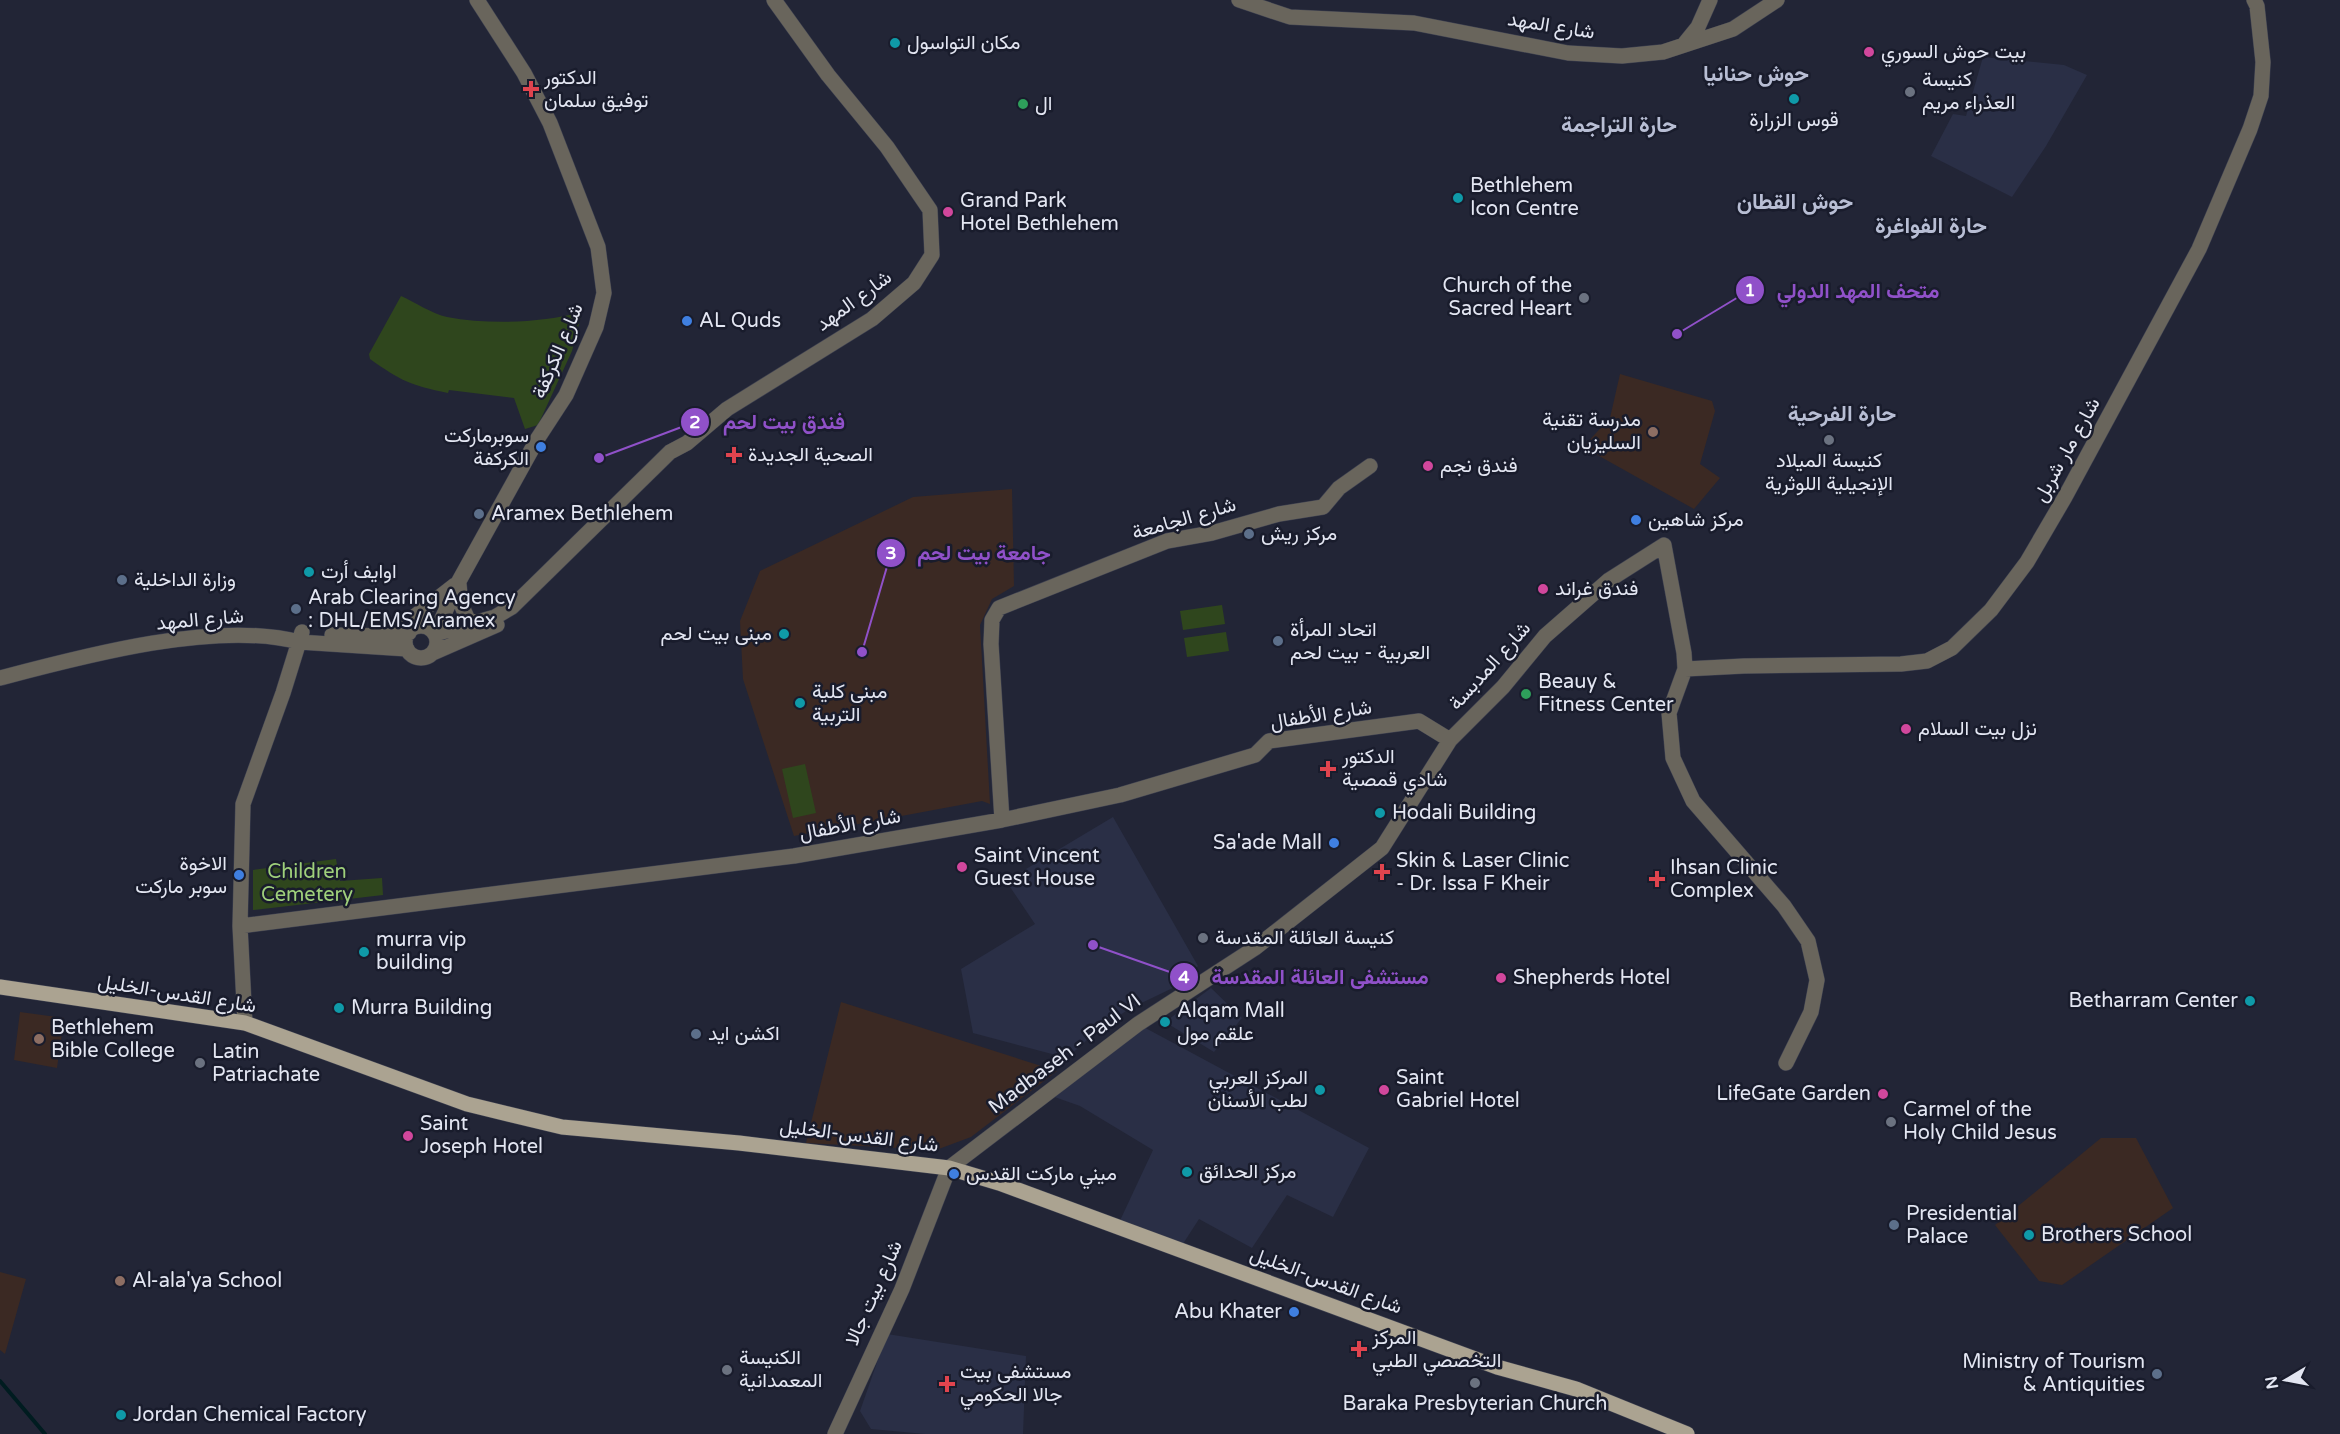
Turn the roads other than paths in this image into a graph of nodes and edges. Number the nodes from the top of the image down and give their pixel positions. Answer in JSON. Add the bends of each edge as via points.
{"nodes":[{"id":1,"x":477,"y":0,"type":"edge"},
{"id":2,"x":774,"y":0,"type":"edge"},
{"id":3,"x":1239,"y":0,"type":"edge"},
{"id":4,"x":1710,"y":0,"type":"edge"},
{"id":5,"x":1777,"y":0,"type":"edge"},
{"id":6,"x":2254,"y":0,"type":"edge"},
{"id":7,"x":1685,"y":43,"type":"junction"},
{"id":8,"x":687,"y":443,"type":"junction"},
{"id":9,"x":1370,"y":466,"type":"dead end"},
{"id":10,"x":459,"y":581,"type":"junction"},
{"id":11,"x":423,"y":611,"type":"junction"},
{"id":12,"x":476,"y":622,"type":"junction"},
{"id":13,"x":410,"y":631,"type":"junction"},
{"id":14,"x":435,"y":634,"type":"junction"},
{"id":15,"x":381,"y":636,"type":"junction"},
{"id":16,"x":300,"y":637,"type":"junction"},
{"id":17,"x":407,"y":649,"type":"junction"},
{"id":18,"x":433,"y":653,"type":"junction"},
{"id":19,"x":1685,"y":669,"type":"junction"},
{"id":20,"x":0,"y":678,"type":"edge"},
{"id":21,"x":1450,"y":740,"type":"junction"},
{"id":22,"x":1002,"y":820,"type":"junction"},
{"id":23,"x":1382,"y":848,"type":"joint"},
{"id":24,"x":240,"y":926,"type":"junction"},
{"id":25,"x":0,"y":987,"type":"edge"},
{"id":26,"x":246,"y":1023,"type":"junction"},
{"id":27,"x":1786,"y":1063,"type":"dead end"},
{"id":28,"x":949,"y":1168,"type":"junction"},
{"id":29,"x":835,"y":1434,"type":"edge"},
{"id":30,"x":1687,"y":1434,"type":"edge"}],
"edges":[{"from":1,"to":10,"type":"street","name":"شارع الكركفة","via":[[550,123],[598,247],[604,293],[596,327],[566,395]]},
{"from":2,"to":8,"type":"street","name":"شارع المهد","via":[[930,210],[932,255],[914,284],[872,319],[727,409]]},
{"from":3,"to":7,"type":"street","name":"شارع المهد","via":[[1290,17],[1414,23],[1568,53],[1622,56],[1663,52]]},
{"from":4,"to":7,"type":"street","via":[[1698,27]]},
{"from":5,"to":7,"type":"street","name":"شارع المهد","via":[[1733,29]]},
{"from":6,"to":19,"type":"street","name":"شارع مار شربل","via":[[2263,62],[2260,96],[2199,249],[2065,497],[2027,562],[1991,610],[1952,648],[1927,661]]},
{"from":8,"to":12,"type":"street","name":"شارع المهد","via":[[670,452],[512,606],[495,617]]},
{"from":8,"to":18,"type":"street","name":"شارع المهد","via":[[538,596],[499,624]]},
{"from":9,"to":22,"type":"street","name":"شارع الجامعة","via":[[1340,488],[1323,507],[1167,541],[999,608],[992,620],[991,644]]},
{"from":10,"to":11,"type":"street"},
{"from":10,"to":12,"type":"street","via":[[465,613],[468,620]]},
{"from":10,"to":14,"type":"street","name":"شارع الكركفة"},
{"from":11,"to":13,"type":"street"},
{"from":11,"to":15,"type":"street","via":[[402,627]]},
{"from":12,"to":14,"type":"street","name":"شارع المهد"},
{"from":13,"to":14,"type":"street","via":[[426,627]]},
{"from":13,"to":15,"type":"street"},
{"from":13,"to":17,"type":"street"},
{"from":14,"to":18,"type":"street","via":[[437,645]]},
{"from":15,"to":16,"type":"street"},
{"from":16,"to":17,"type":"street"},
{"from":16,"to":20,"type":"street","name":"شارع المهد","via":[[190,638]]},
{"from":16,"to":24,"type":"street","via":[[243,804]]},
{"from":17,"to":18,"type":"street","via":[[416,657]]},
{"from":19,"to":21,"type":"street","name":"شارع المدبسة","via":[[1664,545],[1608,580],[1545,636],[1503,687]]},
{"from":19,"to":27,"type":"street","via":[[1670,713],[1673,758],[1693,801],[1784,906],[1808,942],[1817,980],[1811,1012]]},
{"from":21,"to":22,"type":"street","name":"شارع الأطفال","via":[[1419,721],[1269,741],[1255,755],[1131,792]]},
{"from":21,"to":23,"type":"street","name":"شارع المدبسة"},
{"from":22,"to":24,"type":"street","name":"شارع الأطفال","via":[[771,860]]},
{"from":23,"to":28,"type":"street","name":"Madbaseh - Paul VI","via":[[1255,948],[1138,1024]]},
{"from":24,"to":26,"type":"street"},
{"from":25,"to":26,"type":"main road","name":"شارع القدس-الخليل"},
{"from":26,"to":28,"type":"main road","name":"شارع القدس-الخليل","via":[[467,1104],[562,1127]]},
{"from":28,"to":29,"type":"street","name":"شارع بيت جالا","via":[[902,1289]]},
{"from":28,"to":30,"type":"main road","name":"شارع القدس-الخليل","via":[[1497,1367],[1575,1389]]}]}
